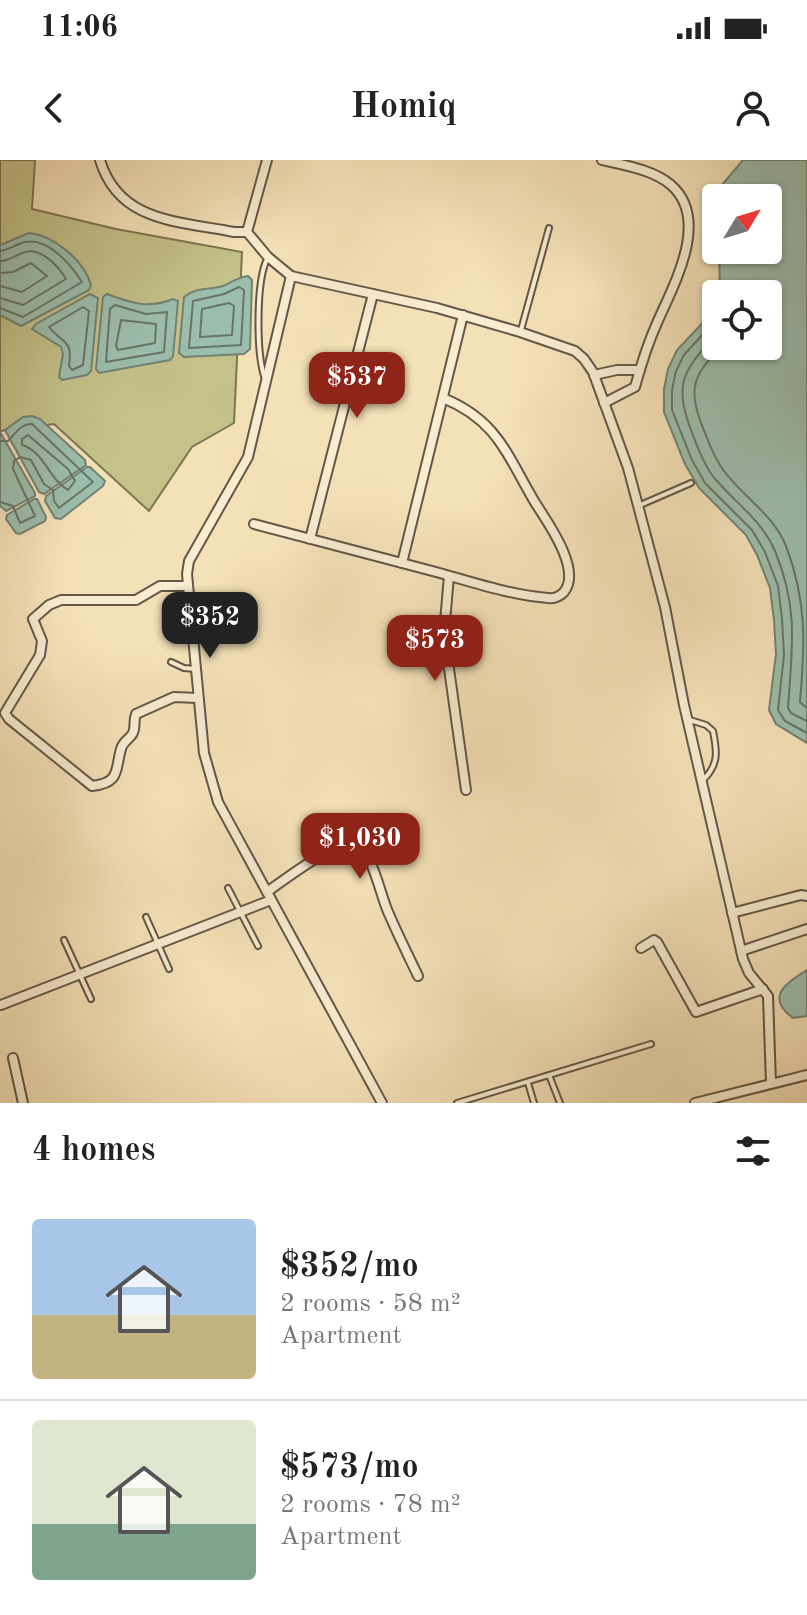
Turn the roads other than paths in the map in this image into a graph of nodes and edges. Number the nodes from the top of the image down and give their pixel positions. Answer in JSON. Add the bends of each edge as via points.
{"nodes":[{"id":1,"x":100,"y":160,"type":"edge"},
{"id":2,"x":267,"y":160,"type":"edge"},
{"id":3,"x":602,"y":160,"type":"edge"},
{"id":4,"x":549,"y":228,"type":"dead end"},
{"id":5,"x":247,"y":232,"type":"junction"},
{"id":6,"x":268,"y":257,"type":"junction"},
{"id":7,"x":291,"y":276,"type":"junction"},
{"id":8,"x":373,"y":294,"type":"junction"},
{"id":9,"x":463,"y":315,"type":"junction"},
{"id":10,"x":520,"y":332,"type":"junction"},
{"id":11,"x":640,"y":370,"type":"junction"},
{"id":12,"x":594,"y":375,"type":"junction"},
{"id":13,"x":265,"y":382,"type":"junction"},
{"id":14,"x":443,"y":398,"type":"junction"},
{"id":15,"x":604,"y":403,"type":"junction"},
{"id":16,"x":691,"y":483,"type":"dead end"},
{"id":17,"x":638,"y":506,"type":"junction"},
{"id":18,"x":254,"y":524,"type":"dead end"},
{"id":19,"x":310,"y":539,"type":"junction"},
{"id":20,"x":402,"y":563,"type":"junction"},
{"id":21,"x":449,"y":576,"type":"junction"},
{"id":22,"x":187,"y":586,"type":"junction"},
{"id":23,"x":171,"y":662,"type":"dead end"},
{"id":24,"x":195,"y":669,"type":"junction"},
{"id":25,"x":198,"y":698,"type":"junction"},
{"id":26,"x":687,"y":719,"type":"junction"},
{"id":27,"x":702,"y":781,"type":"junction"},
{"id":28,"x":466,"y":790,"type":"dead end"},
{"id":29,"x":228,"y":888,"type":"dead end"},
{"id":30,"x":269,"y":896,"type":"junction"},
{"id":31,"x":807,"y":896,"type":"edge"},
{"id":32,"x":240,"y":912,"type":"junction"},
{"id":33,"x":732,"y":913,"type":"junction"},
{"id":34,"x":146,"y":917,"type":"dead end"},
{"id":35,"x":807,"y":929,"type":"edge"},
{"id":36,"x":64,"y":940,"type":"dead end"},
{"id":37,"x":158,"y":944,"type":"junction"},
{"id":38,"x":258,"y":946,"type":"dead end"},
{"id":39,"x":641,"y":948,"type":"dead end"},
{"id":40,"x":741,"y":951,"type":"junction"},
{"id":41,"x":169,"y":969,"type":"dead end"},
{"id":42,"x":80,"y":974,"type":"junction"},
{"id":43,"x":418,"y":976,"type":"dead end"},
{"id":44,"x":763,"y":989,"type":"junction"},
{"id":45,"x":91,"y":999,"type":"dead end"},
{"id":46,"x":1,"y":1005,"type":"edge"},
{"id":47,"x":651,"y":1044,"type":"dead end"},
{"id":48,"x":13,"y":1058,"type":"dead end"},
{"id":49,"x":549,"y":1075,"type":"junction"},
{"id":50,"x":807,"y":1075,"type":"edge"},
{"id":51,"x":527,"y":1082,"type":"junction"},
{"id":52,"x":771,"y":1083,"type":"junction"},
{"id":53,"x":23,"y":1103,"type":"edge"},
{"id":54,"x":382,"y":1103,"type":"edge"},
{"id":55,"x":457,"y":1103,"type":"edge"},
{"id":56,"x":534,"y":1103,"type":"edge"},
{"id":57,"x":560,"y":1103,"type":"edge"},
{"id":58,"x":695,"y":1103,"type":"edge"}],
"edges":[{"from":1,"to":5,"type":"street","via":[[105,177],[143,213]]},
{"from":2,"to":5,"type":"street"},
{"from":3,"to":11,"type":"street","via":[[663,180],[685,205],[686,253]]},
{"from":4,"to":10,"type":"lane"},
{"from":5,"to":6,"type":"street"},
{"from":6,"to":7,"type":"street"},
{"from":6,"to":13,"type":"lane","via":[[260,273],[259,350]]},
{"from":7,"to":8,"type":"street"},
{"from":7,"to":13,"type":"street"},
{"from":8,"to":9,"type":"street"},
{"from":8,"to":19,"type":"street"},
{"from":9,"to":10,"type":"street"},
{"from":9,"to":14,"type":"street"},
{"from":10,"to":12,"type":"street","via":[[575,351]]},
{"from":11,"to":12,"type":"street"},
{"from":11,"to":15,"type":"street","via":[[635,387]]},
{"from":12,"to":15,"type":"street"},
{"from":13,"to":22,"type":"street","via":[[248,457],[189,561]]},
{"from":14,"to":20,"type":"street"},
{"from":14,"to":21,"type":"street","via":[[466,407],[495,433],[557,538],[570,574],[567,588],[552,599]]},
{"from":15,"to":17,"type":"street"},
{"from":16,"to":17,"type":"lane"},
{"from":17,"to":26,"type":"street"},
{"from":18,"to":19,"type":"street"},
{"from":19,"to":20,"type":"street"},
{"from":20,"to":21,"type":"street"},
{"from":21,"to":28,"type":"street","via":[[444,633]]},
{"from":22,"to":24,"type":"street"},
{"from":22,"to":25,"type":"street","via":[[160,586],[136,600],[61,600],[49,605],[33,619],[42,641],[40,655],[5,713],[92,786],[113,778],[136,714],[174,697]]},
{"from":23,"to":24,"type":"lane"},
{"from":24,"to":25,"type":"street"},
{"from":25,"to":30,"type":"street","via":[[211,784]]},
{"from":26,"to":27,"type":"street"},
{"from":26,"to":27,"type":"lane","via":[[713,731],[717,758]]},
{"from":27,"to":33,"type":"street"},
{"from":29,"to":32,"type":"lane"},
{"from":30,"to":32,"type":"street"},
{"from":30,"to":43,"type":"street","via":[[335,848],[354,843],[369,861]]},
{"from":30,"to":54,"type":"street"},
{"from":31,"to":33,"type":"street"},
{"from":32,"to":37,"type":"street"},
{"from":32,"to":38,"type":"lane"},
{"from":33,"to":40,"type":"street"},
{"from":34,"to":37,"type":"lane"},
{"from":35,"to":40,"type":"street"},
{"from":36,"to":42,"type":"lane"},
{"from":37,"to":41,"type":"lane"},
{"from":37,"to":42,"type":"street"},
{"from":39,"to":44,"type":"street","via":[[657,942],[696,1012]]},
{"from":40,"to":44,"type":"street","via":[[749,973]]},
{"from":42,"to":45,"type":"lane"},
{"from":42,"to":46,"type":"street"},
{"from":44,"to":52,"type":"street","via":[[770,1006]]},
{"from":47,"to":49,"type":"lane"},
{"from":48,"to":53,"type":"street"},
{"from":49,"to":51,"type":"lane"},
{"from":49,"to":57,"type":"lane"},
{"from":50,"to":52,"type":"street"},
{"from":51,"to":55,"type":"lane"},
{"from":51,"to":56,"type":"lane"},
{"from":52,"to":58,"type":"street"}]}
